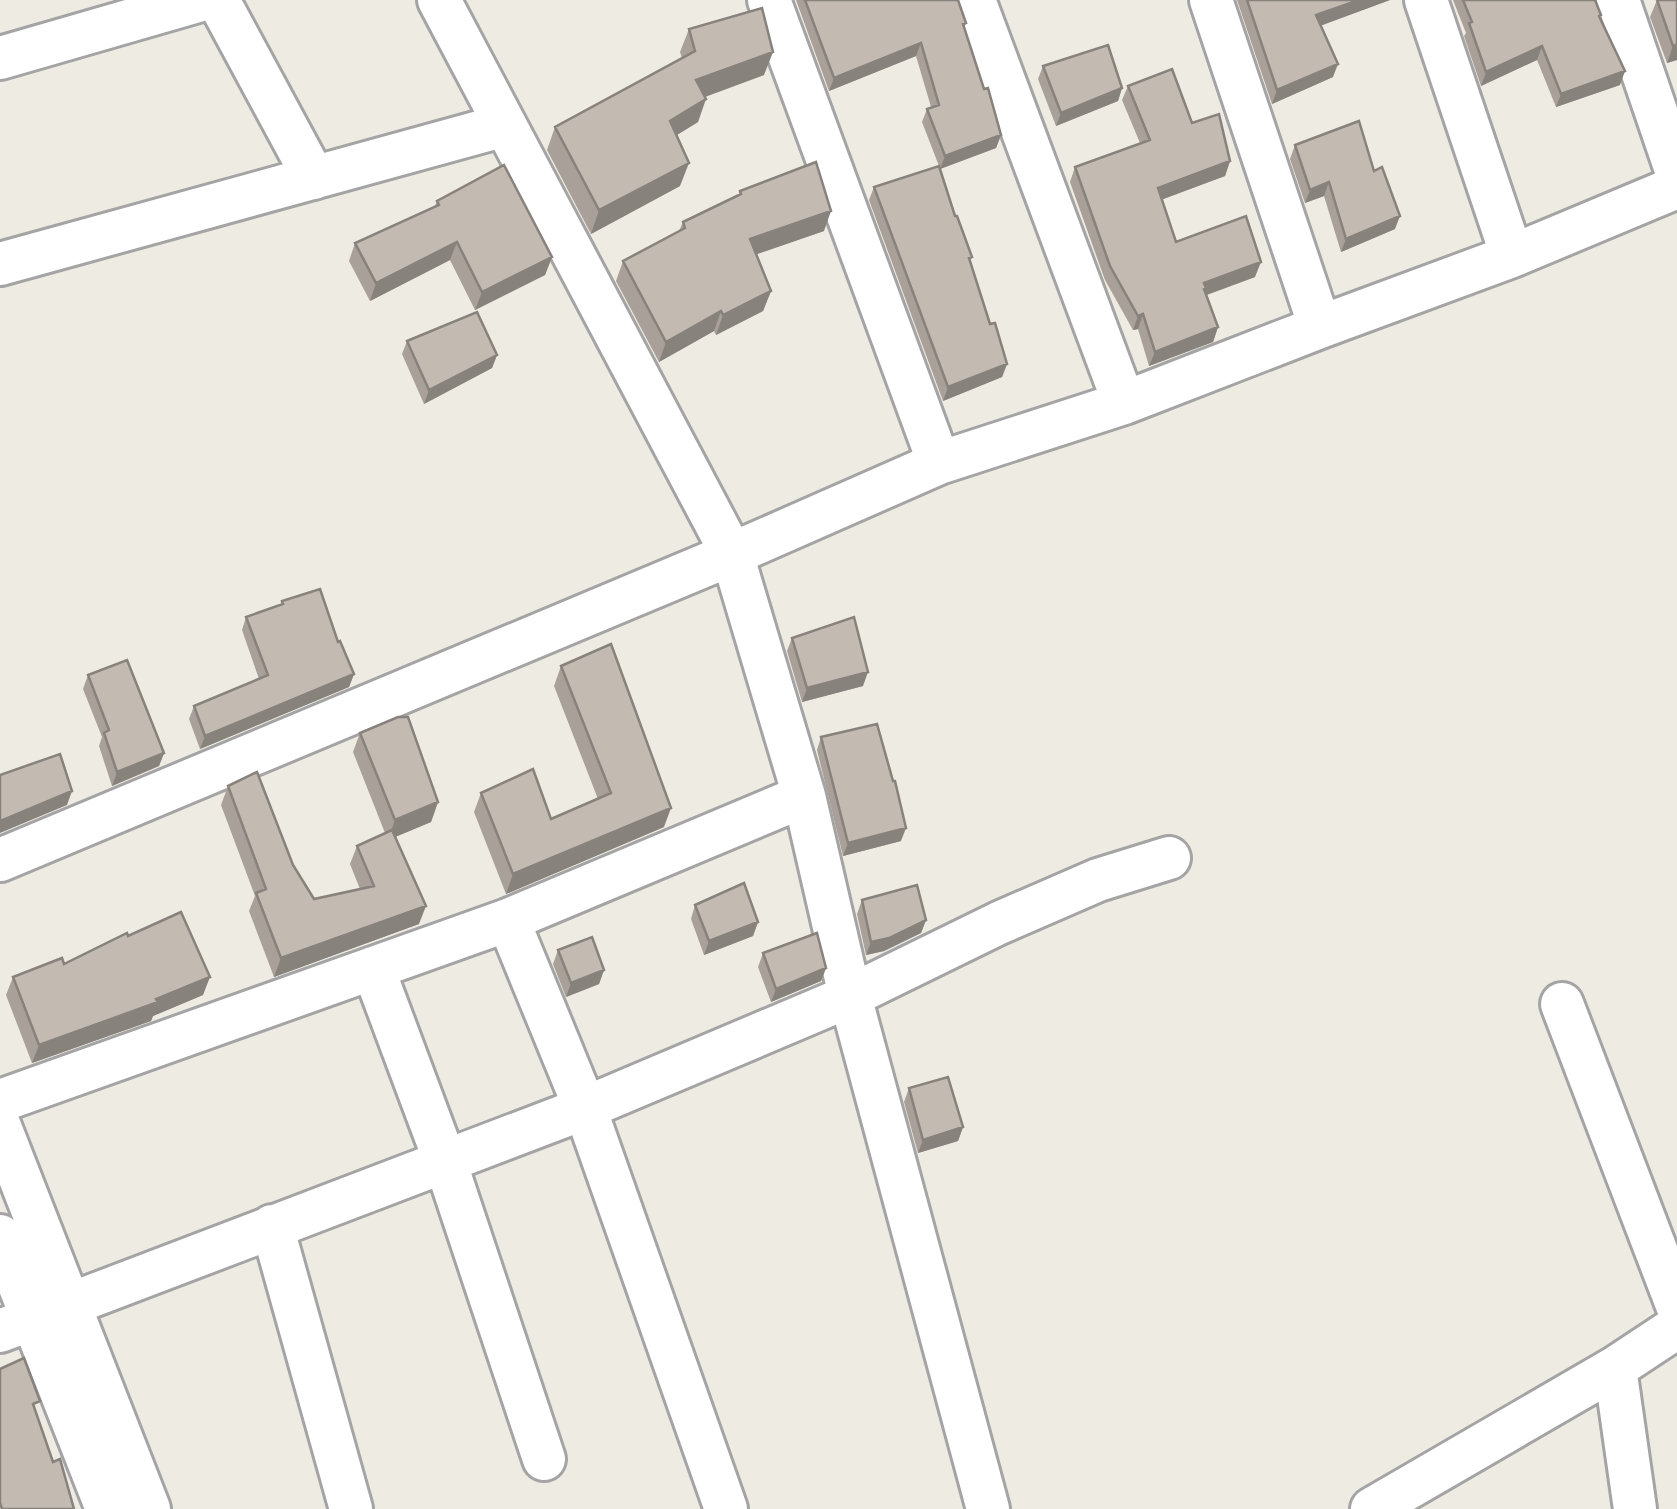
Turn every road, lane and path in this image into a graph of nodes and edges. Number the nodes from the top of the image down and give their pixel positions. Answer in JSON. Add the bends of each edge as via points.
{"nodes":[{"id":1,"x":201,"y":0,"type":"edge"},
{"id":2,"x":218,"y":0,"type":"edge"},
{"id":3,"x":438,"y":0,"type":"edge"},
{"id":4,"x":770,"y":0,"type":"edge"},
{"id":5,"x":974,"y":0,"type":"edge"},
{"id":6,"x":1211,"y":0,"type":"edge"},
{"id":7,"x":1426,"y":0,"type":"edge"},
{"id":8,"x":1618,"y":0,"type":"edge"},
{"id":9,"x":0,"y":58,"type":"edge"},
{"id":10,"x":504,"y":125,"type":"junction"},
{"id":11,"x":1677,"y":173,"type":"edge"},
{"id":12,"x":314,"y":178,"type":"junction"},
{"id":13,"x":1677,"y":187,"type":"edge"},
{"id":14,"x":1512,"y":256,"type":"junction"},
{"id":15,"x":0,"y":264,"type":"edge"},
{"id":16,"x":1320,"y":327,"type":"junction"},
{"id":17,"x":1124,"y":403,"type":"junction"},
{"id":18,"x":938,"y":463,"type":"junction"},
{"id":19,"x":732,"y":554,"type":"junction"},
{"id":20,"x":804,"y":796,"type":"junction"},
{"id":21,"x":1169,"y":858,"type":"dead end"},
{"id":22,"x":0,"y":860,"type":"edge"},
{"id":23,"x":508,"y":920,"type":"junction"},
{"id":24,"x":374,"y":968,"type":"junction"},
{"id":25,"x":850,"y":996,"type":"junction"},
{"id":26,"x":1562,"y":1004,"type":"dead end"},
{"id":27,"x":0,"y":1101,"type":"edge"},
{"id":28,"x":585,"y":1108,"type":"junction"},
{"id":29,"x":0,"y":1128,"type":"edge"},
{"id":30,"x":445,"y":1161,"type":"junction"},
{"id":31,"x":272,"y":1226,"type":"junction"},
{"id":32,"x":0,"y":1236,"type":"edge"},
{"id":33,"x":1677,"y":1306,"type":"edge"},
{"id":34,"x":33,"y":1318,"type":"edge"},
{"id":35,"x":1677,"y":1327,"type":"edge"},
{"id":36,"x":1615,"y":1368,"type":"junction"},
{"id":37,"x":544,"y":1460,"type":"dead end"},
{"id":38,"x":107,"y":1509,"type":"edge"},
{"id":39,"x":149,"y":1509,"type":"edge"},
{"id":40,"x":350,"y":1509,"type":"edge"},
{"id":41,"x":726,"y":1509,"type":"edge"},
{"id":42,"x":988,"y":1509,"type":"edge"},
{"id":43,"x":1372,"y":1509,"type":"edge"},
{"id":44,"x":1635,"y":1509,"type":"edge"}],
"edges":[{"from":1,"to":9,"type":"street"},
{"from":2,"to":12,"type":"street"},
{"from":3,"to":10,"type":"street"},
{"from":4,"to":18,"type":"street"},
{"from":5,"to":17,"type":"street"},
{"from":6,"to":16,"type":"street"},
{"from":7,"to":14,"type":"street"},
{"from":8,"to":11,"type":"street"},
{"from":10,"to":12,"type":"street"},
{"from":10,"to":19,"type":"street"},
{"from":12,"to":15,"type":"street"},
{"from":13,"to":14,"type":"street"},
{"from":14,"to":16,"type":"street"},
{"from":16,"to":17,"type":"street"},
{"from":17,"to":18,"type":"street"},
{"from":18,"to":19,"type":"street"},
{"from":19,"to":20,"type":"street"},
{"from":19,"to":22,"type":"street"},
{"from":20,"to":23,"type":"street"},
{"from":20,"to":25,"type":"street"},
{"from":21,"to":25,"type":"street","via":[[1082,887]]},
{"from":23,"to":24,"type":"street"},
{"from":23,"to":28,"type":"street"},
{"from":24,"to":27,"type":"street"},
{"from":24,"to":30,"type":"street"},
{"from":25,"to":28,"type":"street"},
{"from":25,"to":42,"type":"street"},
{"from":26,"to":33,"type":"street"},
{"from":28,"to":30,"type":"street"},
{"from":28,"to":41,"type":"street"},
{"from":29,"to":34,"type":"street"},
{"from":30,"to":31,"type":"street"},
{"from":30,"to":37,"type":"street"},
{"from":31,"to":34,"type":"street"},
{"from":31,"to":40,"type":"street"},
{"from":32,"to":34,"type":"street"},
{"from":34,"to":38,"type":"street"},
{"from":34,"to":39,"type":"street"},
{"from":35,"to":36,"type":"street"},
{"from":36,"to":43,"type":"street"},
{"from":36,"to":44,"type":"street"}]}
